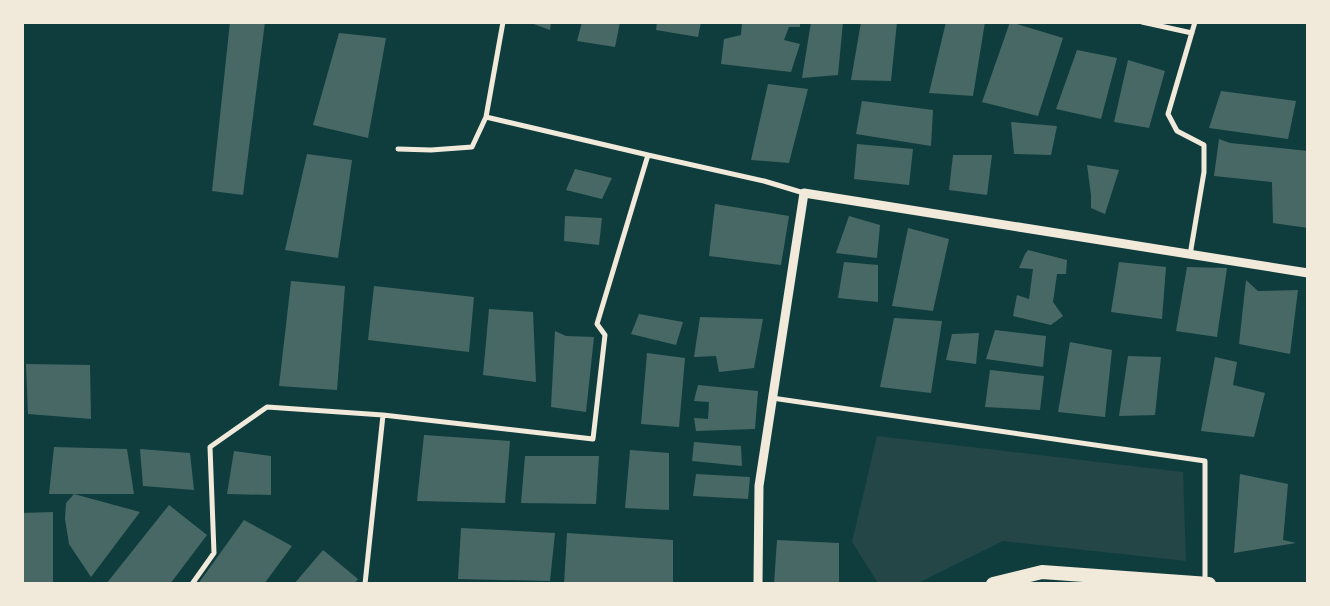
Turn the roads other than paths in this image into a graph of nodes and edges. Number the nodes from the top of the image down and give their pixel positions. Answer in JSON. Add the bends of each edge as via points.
{"nodes":[{"id":1,"x":503,"y":22,"type":"edge"},
{"id":2,"x":1142,"y":22,"type":"edge"},
{"id":3,"x":1195,"y":22,"type":"edge"},
{"id":4,"x":1192,"y":33,"type":"junction"},
{"id":5,"x":486,"y":118,"type":"junction"},
{"id":6,"x":398,"y":149,"type":"dead end"},
{"id":7,"x":648,"y":155,"type":"junction"},
{"id":8,"x":804,"y":194,"type":"junction"},
{"id":9,"x":1190,"y":255,"type":"junction"},
{"id":10,"x":1308,"y":273,"type":"edge"},
{"id":11,"x":772,"y":398,"type":"junction"},
{"id":12,"x":383,"y":415,"type":"junction"},
{"id":13,"x":1205,"y":583,"type":"edge"},
{"id":14,"x":192,"y":584,"type":"edge"},
{"id":15,"x":365,"y":584,"type":"edge"},
{"id":16,"x":758,"y":584,"type":"edge"},
{"id":17,"x":993,"y":584,"type":"edge"},
{"id":18,"x":1209,"y":584,"type":"edge"}],
"edges":[{"from":1,"to":5,"type":"street"},
{"from":2,"to":4,"type":"street"},
{"from":3,"to":4,"type":"street"},
{"from":4,"to":9,"type":"street","via":[[1168,114],[1177,131],[1204,145],[1204,172]]},
{"from":5,"to":6,"type":"street","via":[[472,147]]},
{"from":5,"to":7,"type":"street"},
{"from":7,"to":8,"type":"street","via":[[764,181]]},
{"from":7,"to":12,"type":"street","via":[[597,324],[605,335],[593,439]]},
{"from":8,"to":9,"type":"street"},
{"from":8,"to":11,"type":"street"},
{"from":9,"to":10,"type":"street"},
{"from":11,"to":13,"type":"street","via":[[1205,461]]},
{"from":11,"to":16,"type":"street","via":[[759,486]]},
{"from":12,"to":14,"type":"street","via":[[267,407],[210,447],[214,553]]},
{"from":12,"to":15,"type":"street"},
{"from":13,"to":17,"type":"highway","via":[[1042,572]]},
{"from":13,"to":18,"type":"highway"}]}
